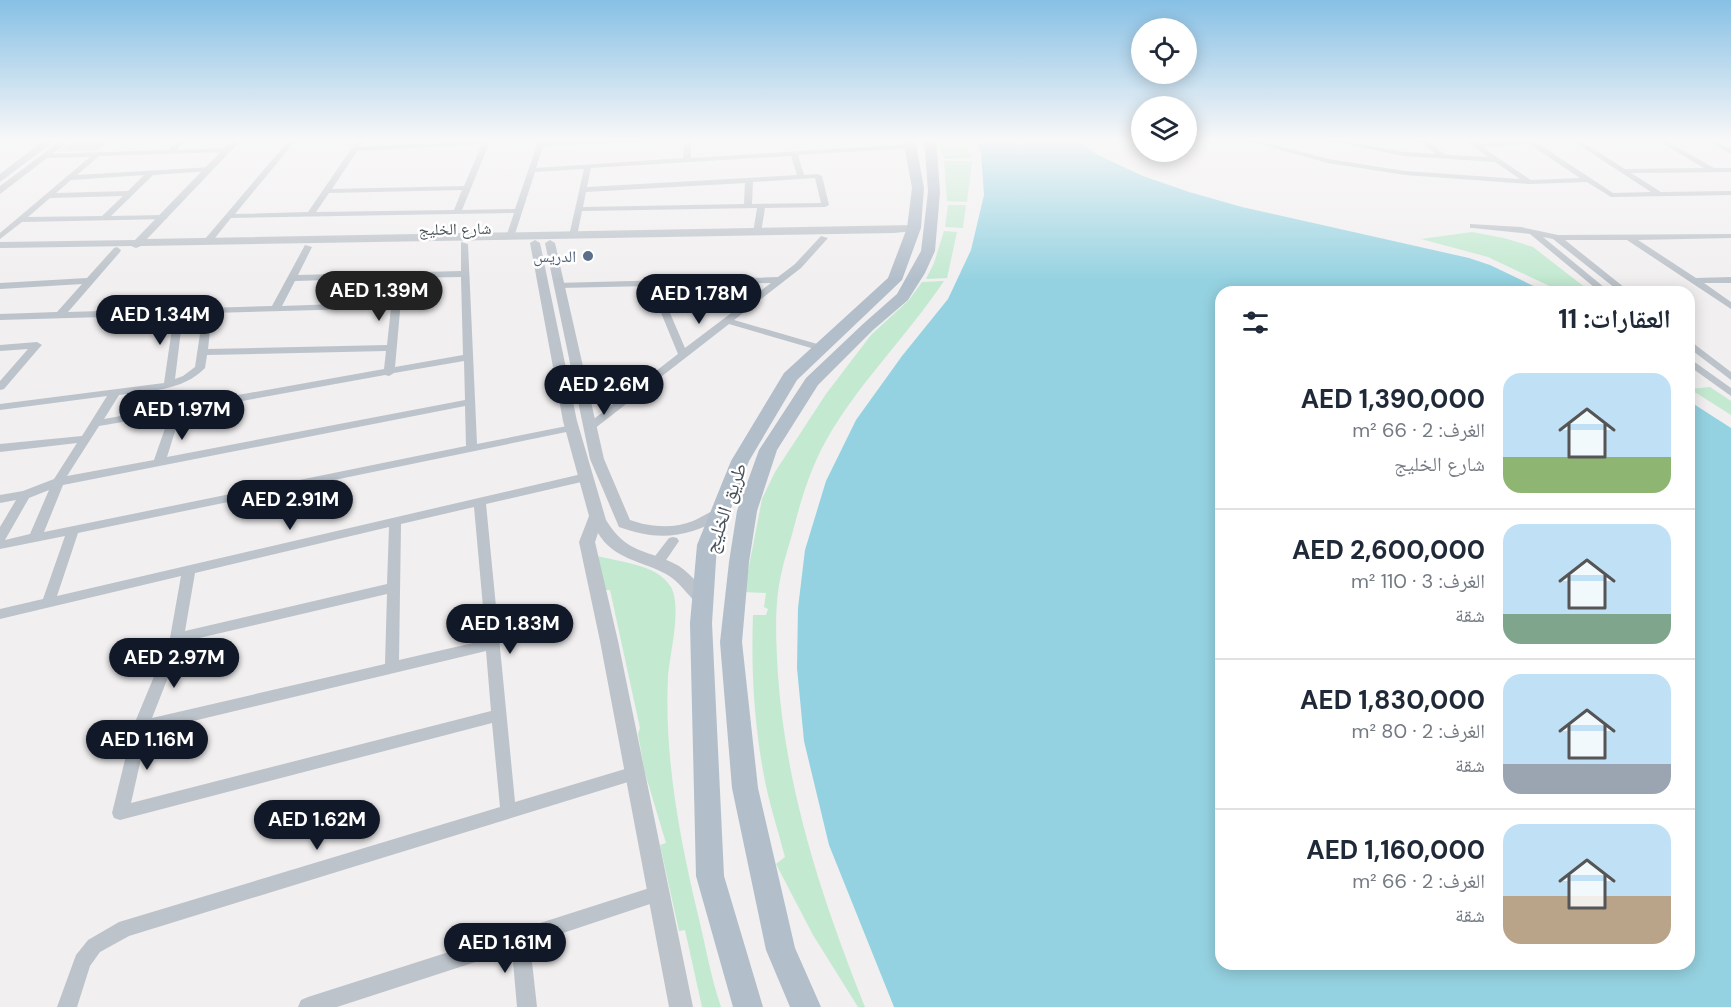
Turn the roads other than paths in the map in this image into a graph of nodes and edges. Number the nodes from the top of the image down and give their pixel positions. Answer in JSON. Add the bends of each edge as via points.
{"nodes":[{"id":1,"x":60,"y":186,"type":"edge"},
{"id":2,"x":137,"y":186,"type":"edge"},
{"id":3,"x":194,"y":186,"type":"edge"},
{"id":4,"x":201,"y":186,"type":"edge"},
{"id":5,"x":255,"y":186,"type":"edge"},
{"id":6,"x":329,"y":186,"type":"edge"},
{"id":7,"x":526,"y":186,"type":"edge"},
{"id":8,"x":584,"y":186,"type":"edge"},
{"id":9,"x":646,"y":186,"type":"edge"},
{"id":10,"x":678,"y":186,"type":"edge"},
{"id":11,"x":748,"y":186,"type":"edge"},
{"id":12,"x":820,"y":186,"type":"edge"},
{"id":13,"x":918,"y":186,"type":"edge"},
{"id":14,"x":934,"y":186,"type":"edge"},
{"id":15,"x":1597,"y":186,"type":"edge"},
{"id":16,"x":1646,"y":186,"type":"edge"},
{"id":17,"x":467,"y":188,"type":"joint"},
{"id":18,"x":583,"y":190,"type":"junction"},
{"id":19,"x":326,"y":191,"type":"junction"},
{"id":20,"x":130,"y":193,"type":"junction"},
{"id":21,"x":1731,"y":193,"type":"edge"},
{"id":22,"x":1659,"y":194,"type":"junction"},
{"id":23,"x":48,"y":196,"type":"junction"},
{"id":24,"x":748,"y":206,"type":"junction"},
{"id":25,"x":761,"y":206,"type":"junction"},
{"id":26,"x":677,"y":207,"type":"junction"},
{"id":27,"x":579,"y":209,"type":"junction"},
{"id":28,"x":518,"y":211,"type":"junction"},
{"id":29,"x":457,"y":212,"type":"junction"},
{"id":30,"x":311,"y":214,"type":"junction"},
{"id":31,"x":230,"y":216,"type":"junction"},
{"id":32,"x":164,"y":217,"type":"junction"},
{"id":33,"x":104,"y":219,"type":"junction"},
{"id":34,"x":20,"y":220,"type":"junction"},
{"id":35,"x":1473,"y":226,"type":"dead end"},
{"id":36,"x":1731,"y":229,"type":"edge"},
{"id":37,"x":1548,"y":231,"type":"junction"},
{"id":38,"x":1530,"y":232,"type":"junction"},
{"id":39,"x":758,"y":233,"type":"junction"},
{"id":40,"x":912,"y":235,"type":"junction"},
{"id":41,"x":573,"y":236,"type":"junction"},
{"id":42,"x":1731,"y":236,"type":"edge"},
{"id":43,"x":0,"y":237,"type":"edge"},
{"id":44,"x":510,"y":237,"type":"junction"},
{"id":45,"x":1629,"y":237,"type":"junction"},
{"id":46,"x":824,"y":238,"type":"junction"},
{"id":47,"x":1557,"y":238,"type":"junction"},
{"id":48,"x":1599,"y":238,"type":"junction"},
{"id":49,"x":208,"y":242,"type":"junction"},
{"id":50,"x":535,"y":243,"type":"junction"},
{"id":51,"x":550,"y":243,"type":"junction"},
{"id":52,"x":464,"y":244,"type":"junction"},
{"id":53,"x":0,"y":245,"type":"edge"},
{"id":54,"x":144,"y":245,"type":"junction"},
{"id":55,"x":308,"y":247,"type":"junction"},
{"id":56,"x":117,"y":250,"type":"junction"},
{"id":57,"x":0,"y":252,"type":"edge"},
{"id":58,"x":1577,"y":255,"type":"junction"},
{"id":59,"x":465,"y":274,"type":"junction"},
{"id":60,"x":399,"y":276,"type":"junction"},
{"id":61,"x":292,"y":278,"type":"junction"},
{"id":62,"x":780,"y":280,"type":"junction"},
{"id":63,"x":1731,"y":280,"type":"edge"},
{"id":64,"x":90,"y":281,"type":"junction"},
{"id":65,"x":1693,"y":281,"type":"junction"},
{"id":66,"x":653,"y":283,"type":"junction"},
{"id":67,"x":559,"y":285,"type":"junction"},
{"id":68,"x":0,"y":286,"type":"edge"},
{"id":69,"x":1598,"y":286,"type":"edge"},
{"id":70,"x":1617,"y":286,"type":"edge"},
{"id":71,"x":394,"y":305,"type":"junction"},
{"id":72,"x":1731,"y":306,"type":"edge"},
{"id":73,"x":276,"y":308,"type":"junction"},
{"id":74,"x":207,"y":310,"type":"junction"},
{"id":75,"x":179,"y":311,"type":"junction"},
{"id":76,"x":60,"y":315,"type":"junction"},
{"id":77,"x":0,"y":317,"type":"edge"},
{"id":78,"x":727,"y":321,"type":"junction"},
{"id":79,"x":0,"y":348,"type":"edge"},
{"id":80,"x":391,"y":348,"type":"junction"},
{"id":81,"x":821,"y":348,"type":"junction"},
{"id":82,"x":1695,"y":349,"type":"edge"},
{"id":83,"x":202,"y":352,"type":"junction"},
{"id":84,"x":683,"y":355,"type":"junction"},
{"id":85,"x":469,"y":357,"type":"junction"},
{"id":86,"x":1695,"y":366,"type":"edge"},
{"id":87,"x":389,"y":373,"type":"junction"},
{"id":88,"x":1731,"y":377,"type":"edge"},
{"id":89,"x":169,"y":385,"type":"junction"},
{"id":90,"x":0,"y":387,"type":"edge"},
{"id":91,"x":1731,"y":393,"type":"edge"},
{"id":92,"x":114,"y":394,"type":"junction"},
{"id":93,"x":470,"y":402,"type":"junction"},
{"id":94,"x":0,"y":407,"type":"edge"},
{"id":95,"x":177,"y":409,"type":"junction"},
{"id":96,"x":94,"y":423,"type":"junction"},
{"id":97,"x":590,"y":427,"type":"junction"},
{"id":98,"x":572,"y":428,"type":"junction"},
{"id":99,"x":84,"y":439,"type":"junction"},
{"id":100,"x":0,"y":448,"type":"edge"},
{"id":101,"x":472,"y":448,"type":"junction"},
{"id":102,"x":159,"y":463,"type":"junction"},
{"id":103,"x":586,"y":477,"type":"junction"},
{"id":104,"x":58,"y":482,"type":"junction"},
{"id":105,"x":25,"y":495,"type":"junction"},
{"id":106,"x":1,"y":500,"type":"edge"},
{"id":107,"x":480,"y":502,"type":"junction"},
{"id":108,"x":720,"y":513,"type":"junction"},
{"id":109,"x":597,"y":515,"type":"junction"},
{"id":110,"x":396,"y":522,"type":"junction"},
{"id":111,"x":73,"y":530,"type":"junction"},
{"id":112,"x":0,"y":538,"type":"edge"},
{"id":113,"x":35,"y":538,"type":"junction"},
{"id":114,"x":673,"y":541,"type":"dead end"},
{"id":115,"x":0,"y":545,"type":"edge"},
{"id":116,"x":657,"y":563,"type":"junction"},
{"id":117,"x":189,"y":570,"type":"junction"},
{"id":118,"x":394,"y":587,"type":"junction"},
{"id":119,"x":703,"y":600,"type":"junction"},
{"id":120,"x":48,"y":603,"type":"junction"},
{"id":121,"x":0,"y":614,"type":"edge"},
{"id":122,"x":177,"y":638,"type":"junction"},
{"id":123,"x":493,"y":644,"type":"junction"},
{"id":124,"x":392,"y":668,"type":"junction"},
{"id":125,"x":499,"y":715,"type":"junction"},
{"id":126,"x":141,"y":727,"type":"junction"},
{"id":127,"x":635,"y":772,"type":"junction"},
{"id":128,"x":508,"y":811,"type":"junction"},
{"id":129,"x":659,"y":893,"type":"junction"},
{"id":130,"x":520,"y":938,"type":"junction"},
{"id":131,"x":67,"y":1007,"type":"edge"},
{"id":132,"x":308,"y":1007,"type":"edge"},
{"id":133,"x":526,"y":1007,"type":"edge"},
{"id":134,"x":681,"y":1007,"type":"edge"},
{"id":135,"x":748,"y":1007,"type":"edge"},
{"id":136,"x":806,"y":1007,"type":"edge"}],
"edges":[{"from":1,"to":23,"type":"street"},
{"from":2,"to":20,"type":"street"},
{"from":3,"to":32,"type":"street"},
{"from":4,"to":54,"type":"street"},
{"from":5,"to":31,"type":"street"},
{"from":6,"to":19,"type":"street"},
{"from":7,"to":28,"type":"street"},
{"from":8,"to":18,"type":"street"},
{"from":9,"to":18,"type":"street"},
{"from":10,"to":26,"type":"street"},
{"from":11,"to":24,"type":"street"},
{"from":12,"to":25,"type":"street","via":[[825,205]]},
{"from":13,"to":40,"type":"main road","name":"طريق الخليج"},
{"from":14,"to":136,"type":"main road","name":"طريق الخليج","via":[[928,251],[903,297],[813,382],[768,450],[747,512],[739,562],[731,642],[745,788],[781,950]]},
{"from":15,"to":22,"type":"street","via":[[1611,195]]},
{"from":16,"to":22,"type":"street"},
{"from":17,"to":19,"type":"street"},
{"from":17,"to":29,"type":"street"},
{"from":18,"to":27,"type":"street"},
{"from":19,"to":30,"type":"street"},
{"from":20,"to":23,"type":"street"},
{"from":20,"to":33,"type":"street"},
{"from":21,"to":22,"type":"street"},
{"from":23,"to":34,"type":"street"},
{"from":24,"to":25,"type":"street"},
{"from":24,"to":26,"type":"street"},
{"from":25,"to":39,"type":"street"},
{"from":26,"to":27,"type":"street"},
{"from":27,"to":41,"type":"street"},
{"from":28,"to":29,"type":"street"},
{"from":28,"to":44,"type":"street"},
{"from":29,"to":30,"type":"street"},
{"from":30,"to":31,"type":"street"},
{"from":31,"to":49,"type":"street"},
{"from":32,"to":33,"type":"street"},
{"from":32,"to":54,"type":"street"},
{"from":33,"to":34,"type":"street"},
{"from":34,"to":43,"type":"street"},
{"from":35,"to":38,"type":"street"},
{"from":36,"to":37,"type":"street"},
{"from":37,"to":38,"type":"street"},
{"from":37,"to":47,"type":"street"},
{"from":38,"to":47,"type":"street"},
{"from":38,"to":69,"type":"street"},
{"from":39,"to":40,"type":"street","via":[[894,231]]},
{"from":39,"to":41,"type":"street"},
{"from":40,"to":46,"type":"street","name":"شارع الخليج"},
{"from":40,"to":81,"type":"main road","name":"طريق الخليج","via":[[895,280]]},
{"from":41,"to":44,"type":"street"},
{"from":42,"to":45,"type":"street"},
{"from":44,"to":49,"type":"street"},
{"from":45,"to":48,"type":"street"},
{"from":45,"to":65,"type":"street"},
{"from":46,"to":51,"type":"street","name":"شارع الخليج"},
{"from":46,"to":62,"type":"street","via":[[812,254]]},
{"from":47,"to":48,"type":"street"},
{"from":47,"to":58,"type":"street"},
{"from":48,"to":58,"type":"street","via":[[1582,244]]},
{"from":49,"to":54,"type":"street"},
{"from":50,"to":51,"type":"street","name":"شارع الخليج"},
{"from":50,"to":52,"type":"street","name":"شارع الخليج"},
{"from":50,"to":98,"type":"street"},
{"from":51,"to":67,"type":"street"},
{"from":52,"to":55,"type":"street","name":"شارع الخليج"},
{"from":52,"to":59,"type":"street"},
{"from":53,"to":54,"type":"street"},
{"from":54,"to":55,"type":"street","name":"شارع الخليج"},
{"from":54,"to":56,"type":"street","name":"شارع الخليج"},
{"from":55,"to":61,"type":"street"},
{"from":56,"to":57,"type":"street","name":"شارع الخليج"},
{"from":56,"to":64,"type":"street"},
{"from":58,"to":70,"type":"street"},
{"from":59,"to":60,"type":"street"},
{"from":59,"to":85,"type":"street"},
{"from":60,"to":61,"type":"street"},
{"from":60,"to":71,"type":"street"},
{"from":61,"to":73,"type":"street"},
{"from":62,"to":66,"type":"street"},
{"from":62,"to":78,"type":"street"},
{"from":63,"to":65,"type":"street"},
{"from":64,"to":68,"type":"street"},
{"from":64,"to":76,"type":"street"},
{"from":65,"to":72,"type":"street"},
{"from":66,"to":67,"type":"street"},
{"from":66,"to":84,"type":"street"},
{"from":67,"to":97,"type":"street"},
{"from":71,"to":73,"type":"street"},
{"from":71,"to":80,"type":"street"},
{"from":73,"to":74,"type":"street"},
{"from":74,"to":75,"type":"street"},
{"from":74,"to":83,"type":"street"},
{"from":75,"to":76,"type":"street"},
{"from":75,"to":89,"type":"street"},
{"from":76,"to":77,"type":"street"},
{"from":78,"to":81,"type":"street"},
{"from":78,"to":84,"type":"street"},
{"from":79,"to":90,"type":"street","via":[[37,345]]},
{"from":80,"to":83,"type":"street"},
{"from":80,"to":87,"type":"street"},
{"from":81,"to":108,"type":"main road","name":"طريق الخليج","via":[[790,377],[772,405],[740,461]]},
{"from":82,"to":88,"type":"street"},
{"from":83,"to":89,"type":"street","via":[[200,368]]},
{"from":84,"to":97,"type":"street"},
{"from":85,"to":87,"type":"street"},
{"from":85,"to":93,"type":"street"},
{"from":86,"to":91,"type":"street"},
{"from":87,"to":95,"type":"street"},
{"from":89,"to":92,"type":"street"},
{"from":92,"to":94,"type":"street"},
{"from":92,"to":96,"type":"street"},
{"from":93,"to":101,"type":"street"},
{"from":93,"to":102,"type":"street"},
{"from":95,"to":96,"type":"street"},
{"from":95,"to":102,"type":"street"},
{"from":96,"to":99,"type":"street"},
{"from":97,"to":108,"type":"street","via":[[597,459],[624,523],[641,531],[694,527]]},
{"from":98,"to":101,"type":"street"},
{"from":98,"to":103,"type":"street"},
{"from":99,"to":100,"type":"street"},
{"from":99,"to":104,"type":"street"},
{"from":101,"to":111,"type":"street"},
{"from":102,"to":104,"type":"street"},
{"from":103,"to":107,"type":"street"},
{"from":103,"to":109,"type":"street"},
{"from":104,"to":105,"type":"street"},
{"from":104,"to":113,"type":"street"},
{"from":105,"to":106,"type":"street"},
{"from":105,"to":112,"type":"street"},
{"from":107,"to":110,"type":"street"},
{"from":107,"to":123,"type":"street"},
{"from":108,"to":119,"type":"main road","name":"طريق الخليج","via":[[708,545]]},
{"from":109,"to":116,"type":"street","via":[[608,537],[626,552]]},
{"from":109,"to":127,"type":"street","via":[[587,542]]},
{"from":110,"to":117,"type":"street"},
{"from":110,"to":118,"type":"street"},
{"from":111,"to":113,"type":"street"},
{"from":111,"to":120,"type":"street"},
{"from":113,"to":115,"type":"street"},
{"from":114,"to":116,"type":"street"},
{"from":116,"to":119,"type":"street","via":[[674,571]]},
{"from":117,"to":120,"type":"street"},
{"from":117,"to":122,"type":"street"},
{"from":118,"to":122,"type":"street"},
{"from":118,"to":124,"type":"street"},
{"from":119,"to":135,"type":"main road","name":"طريق الخليج","via":[[710,876]]},
{"from":120,"to":121,"type":"street"},
{"from":122,"to":126,"type":"street"},
{"from":123,"to":124,"type":"street"},
{"from":123,"to":125,"type":"street"},
{"from":124,"to":126,"type":"street"},
{"from":125,"to":126,"type":"street","via":[[120,813]]},
{"from":125,"to":128,"type":"street"},
{"from":127,"to":128,"type":"street"},
{"from":127,"to":129,"type":"street"},
{"from":128,"to":131,"type":"street","via":[[125,928],[94,946],[82,961]]},
{"from":129,"to":130,"type":"street"},
{"from":129,"to":134,"type":"street"},
{"from":130,"to":132,"type":"street"},
{"from":130,"to":133,"type":"street"}]}
